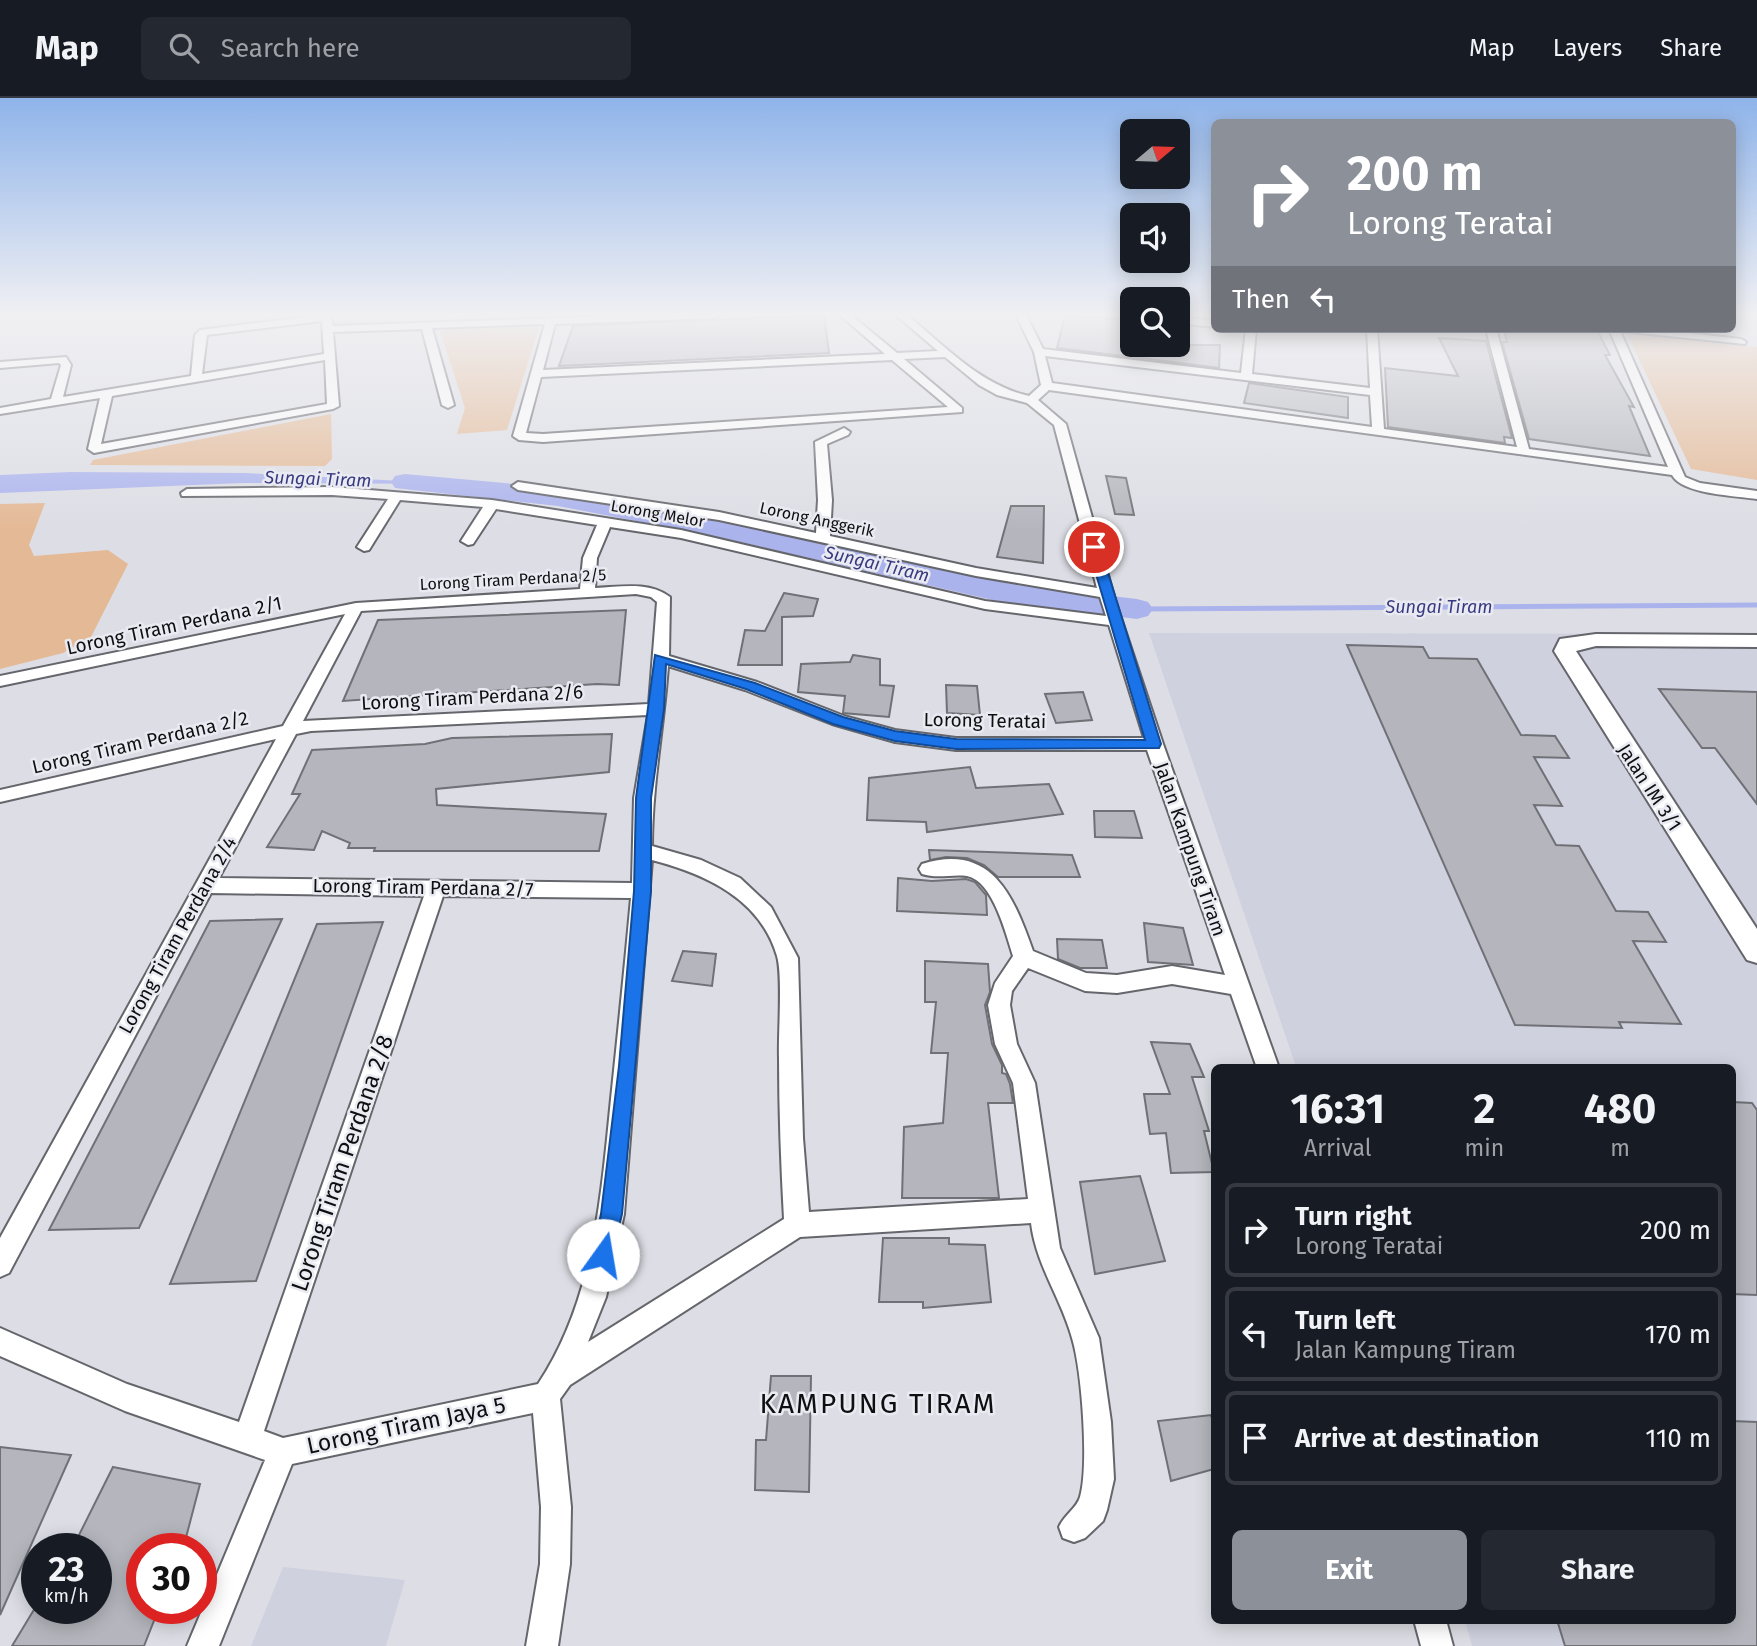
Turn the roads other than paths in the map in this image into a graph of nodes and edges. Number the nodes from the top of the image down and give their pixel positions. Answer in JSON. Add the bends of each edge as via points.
{"nodes":[{"id":1,"x":60,"y":387,"type":"edge"},
{"id":2,"x":137,"y":387,"type":"edge"},
{"id":3,"x":332,"y":387,"type":"edge"},
{"id":4,"x":443,"y":387,"type":"edge"},
{"id":5,"x":532,"y":387,"type":"edge"},
{"id":6,"x":931,"y":387,"type":"edge"},
{"id":7,"x":991,"y":387,"type":"edge"},
{"id":8,"x":1046,"y":387,"type":"edge"},
{"id":9,"x":1056,"y":387,"type":"edge"},
{"id":10,"x":1338,"y":387,"type":"edge"},
{"id":11,"x":1376,"y":387,"type":"edge"},
{"id":12,"x":1507,"y":387,"type":"edge"},
{"id":13,"x":1640,"y":387,"type":"edge"},
{"id":14,"x":107,"y":392,"type":"junction"},
{"id":15,"x":1376,"y":392,"type":"junction"},
{"id":16,"x":1031,"y":400,"type":"junction"},
{"id":17,"x":57,"y":401,"type":"junction"},
{"id":18,"x":448,"y":405,"type":"dead end"},
{"id":19,"x":0,"y":411,"type":"edge"},
{"id":20,"x":845,"y":432,"type":"dead end"},
{"id":21,"x":1378,"y":432,"type":"junction"},
{"id":22,"x":1524,"y":452,"type":"junction"},
{"id":23,"x":1677,"y":472,"type":"junction"},
{"id":24,"x":517,"y":486,"type":"dead end"},
{"id":25,"x":187,"y":493,"type":"dead end"},
{"id":26,"x":397,"y":495,"type":"junction"},
{"id":27,"x":1757,"y":495,"type":"edge"},
{"id":28,"x":492,"y":504,"type":"junction"},
{"id":29,"x":605,"y":522,"type":"junction"},
{"id":30,"x":823,"y":539,"type":"junction"},
{"id":31,"x":468,"y":541,"type":"dead end"},
{"id":32,"x":363,"y":547,"type":"dead end"},
{"id":33,"x":587,"y":593,"type":"junction"},
{"id":34,"x":356,"y":607,"type":"junction"},
{"id":35,"x":1112,"y":607,"type":"junction"},
{"id":36,"x":1757,"y":641,"type":"edge"},
{"id":37,"x":660,"y":658,"type":"junction"},
{"id":38,"x":0,"y":681,"type":"edge"},
{"id":39,"x":657,"y":709,"type":"junction"},
{"id":40,"x":290,"y":729,"type":"junction"},
{"id":41,"x":1154,"y":744,"type":"junction"},
{"id":42,"x":0,"y":796,"type":"edge"},
{"id":43,"x":645,"y":851,"type":"junction"},
{"id":44,"x":929,"y":869,"type":"dead end"},
{"id":45,"x":204,"y":885,"type":"junction"},
{"id":46,"x":437,"y":886,"type":"junction"},
{"id":47,"x":642,"y":891,"type":"junction"},
{"id":48,"x":1757,"y":952,"type":"edge"},
{"id":49,"x":1024,"y":957,"type":"junction"},
{"id":50,"x":1239,"y":986,"type":"junction"},
{"id":51,"x":1267,"y":1064,"type":"edge"},
{"id":52,"x":1041,"y":1210,"type":"junction"},
{"id":53,"x":797,"y":1225,"type":"junction"},
{"id":54,"x":0,"y":1264,"type":"edge"},
{"id":55,"x":0,"y":1342,"type":"edge"},
{"id":56,"x":553,"y":1385,"type":"junction"},
{"id":57,"x":247,"y":1439,"type":"junction"},
{"id":58,"x":283,"y":1452,"type":"junction"},
{"id":59,"x":1074,"y":1527,"type":"dead end"},
{"id":60,"x":1431,"y":1624,"type":"edge"},
{"id":61,"x":202,"y":1646,"type":"edge"},
{"id":62,"x":541,"y":1646,"type":"edge"},
{"id":63,"x":1437,"y":1646,"type":"edge"}],
"edges":[{"from":1,"to":17,"type":"street"},
{"from":2,"to":14,"type":"street"},
{"from":3,"to":14,"type":"street","via":[[333,406],[94,449]]},
{"from":4,"to":18,"type":"street"},
{"from":5,"to":6,"type":"street","via":[[519,436],[543,438],[958,410]]},
{"from":7,"to":16,"type":"street"},
{"from":8,"to":16,"type":"street"},
{"from":9,"to":21,"type":"street"},
{"from":10,"to":15,"type":"street"},
{"from":11,"to":15,"type":"street"},
{"from":12,"to":22,"type":"street"},
{"from":13,"to":23,"type":"street"},
{"from":14,"to":17,"type":"street"},
{"from":15,"to":21,"type":"street"},
{"from":16,"to":35,"type":"street","name":"Jalan Kampung Tiram","via":[[1055,418],[1063,431]]},
{"from":17,"to":19,"type":"street"},
{"from":20,"to":30,"type":"street","via":[[821,442]]},
{"from":21,"to":22,"type":"street"},
{"from":22,"to":23,"type":"street"},
{"from":23,"to":27,"type":"street","via":[[1690,485]]},
{"from":24,"to":30,"type":"street","name":"Lorong Anggerik","via":[[637,502]]},
{"from":25,"to":26,"type":"street","name":"Lorong Melor"},
{"from":26,"to":28,"type":"street","name":"Lorong Melor"},
{"from":26,"to":32,"type":"street"},
{"from":28,"to":29,"type":"street","name":"Lorong Melor"},
{"from":28,"to":31,"type":"street"},
{"from":29,"to":33,"type":"street","via":[[590,558]]},
{"from":29,"to":35,"type":"street","name":"Lorong Melor","via":[[806,561],[985,605]]},
{"from":30,"to":35,"type":"street","name":"Lorong Anggerik"},
{"from":33,"to":34,"type":"street","name":"Lorong Tiram Perdana 2/5"},
{"from":33,"to":37,"type":"street","name":"Lorong Tiram Perdana 2/5","via":[[646,590],[662,596]]},
{"from":34,"to":38,"type":"street","name":"Lorong Tiram Perdana 2/1"},
{"from":34,"to":40,"type":"street","name":"Lorong Tiram Perdana 2/4"},
{"from":35,"to":41,"type":"street","name":"Jalan Kampung Tiram"},
{"from":36,"to":48,"type":"street","name":"Jalan IM 3/1","via":[[1596,640],[1567,644],[1565,651]]},
{"from":37,"to":39,"type":"street"},
{"from":37,"to":41,"type":"street","name":"Lorong Teratai","via":[[838,720],[905,738],[993,745]]},
{"from":39,"to":40,"type":"street","name":"Lorong Tiram Perdana 2/6"},
{"from":39,"to":43,"type":"street","via":[[643,798]]},
{"from":40,"to":42,"type":"street","name":"Lorong Tiram Perdana 2/2"},
{"from":40,"to":45,"type":"street","name":"Lorong Tiram Perdana 2/4"},
{"from":41,"to":50,"type":"street","name":"Jalan Kampung Tiram"},
{"from":43,"to":47,"type":"street"},
{"from":43,"to":53,"type":"street","via":[[694,863],[727,878],[762,906],[777,930],[788,958]]},
{"from":44,"to":49,"type":"street","via":[[971,869],[989,880]]},
{"from":45,"to":46,"type":"street","name":"Lorong Tiram Perdana 2/7"},
{"from":45,"to":54,"type":"street","name":"Lorong Tiram Perdana 2/4"},
{"from":46,"to":47,"type":"street","name":"Lorong Tiram Perdana 2/7"},
{"from":46,"to":57,"type":"street","name":"Lorong Tiram Perdana 2/8"},
{"from":47,"to":56,"type":"street","via":[[612,1214],[593,1297]]},
{"from":49,"to":50,"type":"street","via":[[1084,982],[1117,984],[1172,975]]},
{"from":49,"to":52,"type":"street","via":[[1002,989],[999,1005],[1006,1044],[1024,1083]]},
{"from":50,"to":51,"type":"street","name":"Jalan Kampung Tiram"},
{"from":52,"to":53,"type":"street"},
{"from":52,"to":59,"type":"street","via":[[1047,1249],[1086,1338],[1097,1422],[1099,1479],[1092,1510]]},
{"from":53,"to":56,"type":"street"},
{"from":55,"to":57,"type":"street","via":[[125,1397]]},
{"from":56,"to":58,"type":"street","name":"Lorong Tiram Jaya 5"},
{"from":56,"to":62,"type":"street","via":[[555,1564]]},
{"from":57,"to":58,"type":"street"},
{"from":58,"to":61,"type":"street","name":"Lorong Tiram Jaya 5"},
{"from":60,"to":63,"type":"street"}]}
